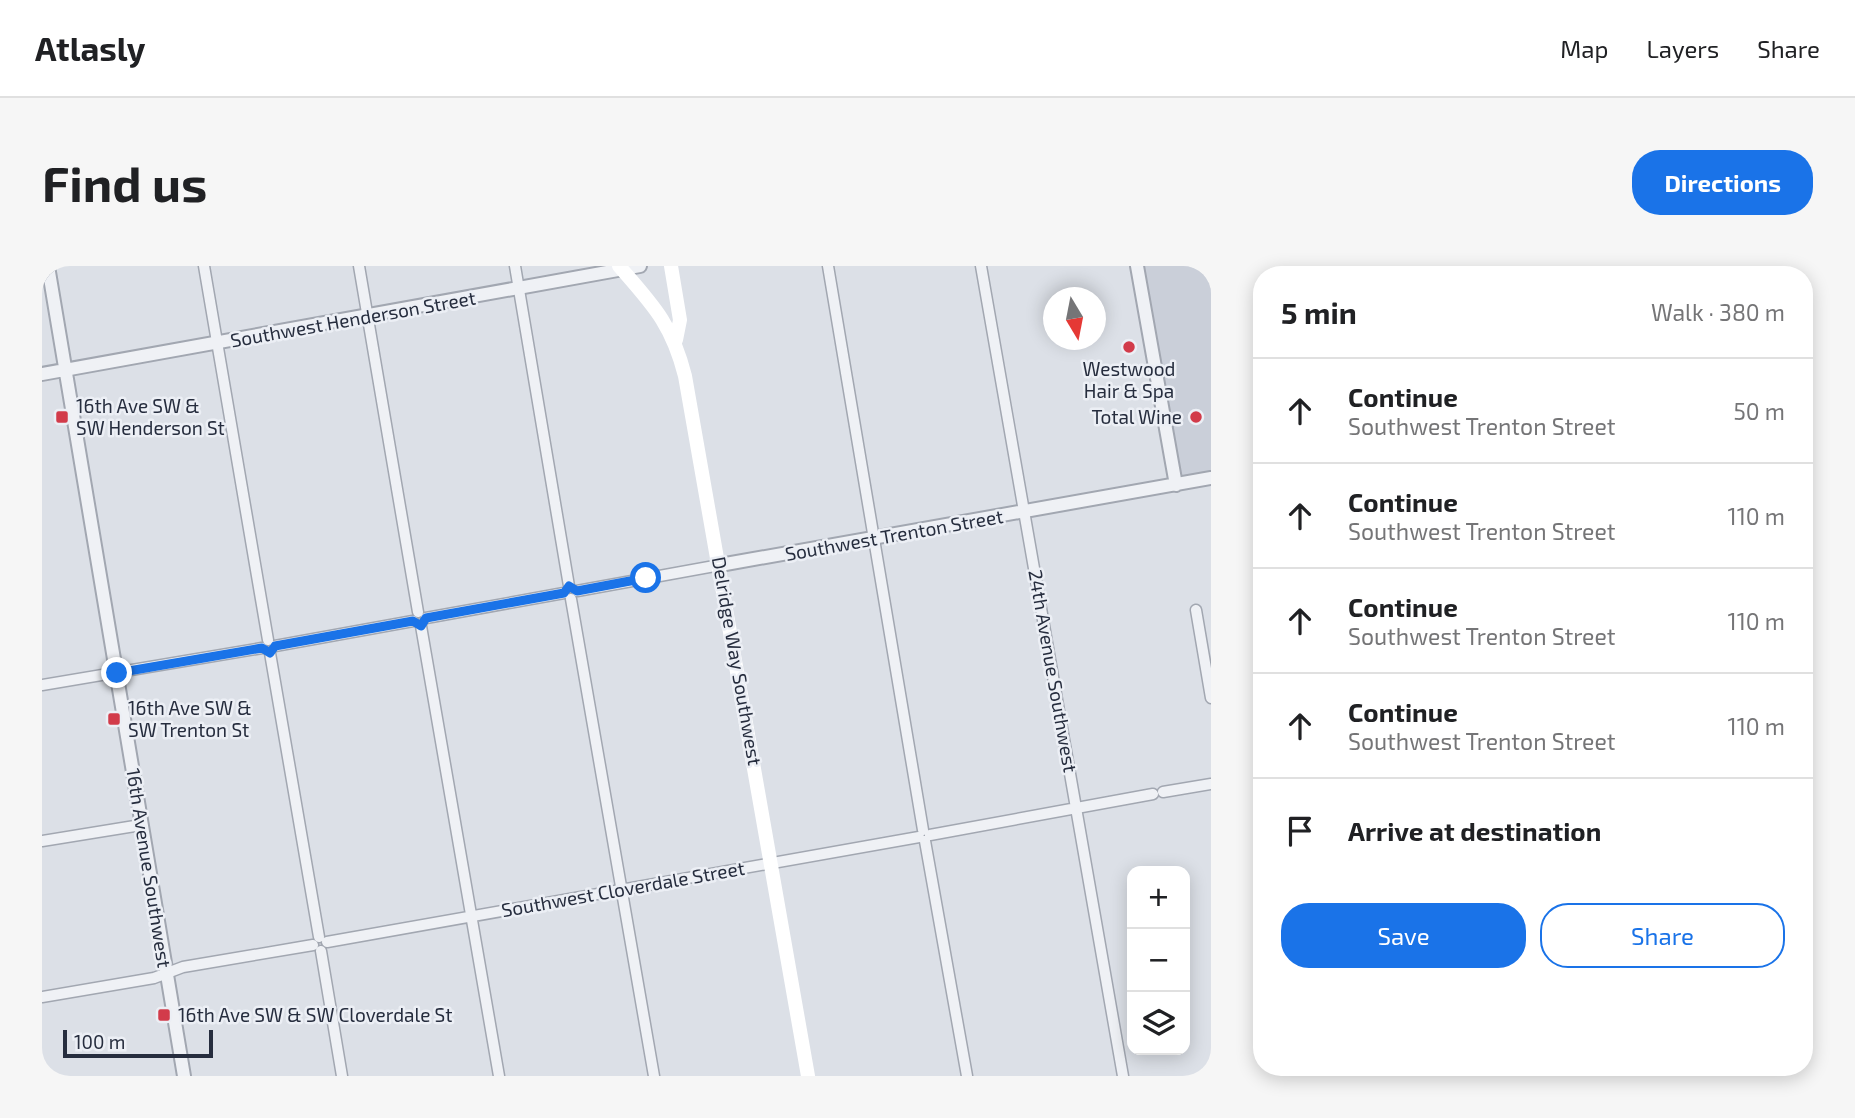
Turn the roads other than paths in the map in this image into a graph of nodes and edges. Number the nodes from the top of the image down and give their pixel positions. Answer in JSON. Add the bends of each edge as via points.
{"nodes":[{"id":1,"x":48,"y":266,"type":"edge"},
{"id":2,"x":204,"y":266,"type":"edge"},
{"id":3,"x":359,"y":266,"type":"edge"},
{"id":4,"x":515,"y":266,"type":"edge"},
{"id":5,"x":639,"y":266,"type":"edge"},
{"id":6,"x":671,"y":266,"type":"edge"},
{"id":7,"x":828,"y":266,"type":"edge"},
{"id":8,"x":981,"y":266,"type":"edge"},
{"id":9,"x":1138,"y":266,"type":"edge"},
{"id":10,"x":620,"y":267,"type":"edge"},
{"id":11,"x":519,"y":289,"type":"junction"},
{"id":12,"x":368,"y":317,"type":"junction"},
{"id":13,"x":676,"y":340,"type":"junction"},
{"id":14,"x":217,"y":343,"type":"junction"},
{"id":15,"x":66,"y":370,"type":"junction"},
{"id":16,"x":42,"y":374,"type":"edge"},
{"id":17,"x":1211,"y":478,"type":"edge"},
{"id":18,"x":1177,"y":485,"type":"junction"},
{"id":19,"x":1026,"y":512,"type":"junction"},
{"id":20,"x":873,"y":538,"type":"junction"},
{"id":21,"x":720,"y":565,"type":"junction"},
{"id":22,"x":570,"y":592,"type":"junction"},
{"id":23,"x":1196,"y":610,"type":"dead end"},
{"id":24,"x":419,"y":619,"type":"junction"},
{"id":25,"x":269,"y":646,"type":"junction"},
{"id":26,"x":117,"y":673,"type":"junction"},
{"id":27,"x":42,"y":685,"type":"edge"},
{"id":28,"x":1211,"y":698,"type":"edge"},
{"id":29,"x":1211,"y":784,"type":"edge"},
{"id":30,"x":1076,"y":807,"type":"junction"},
{"id":31,"x":141,"y":825,"type":"junction"},
{"id":32,"x":924,"y":836,"type":"junction"},
{"id":33,"x":42,"y":841,"type":"edge"},
{"id":34,"x":772,"y":863,"type":"junction"},
{"id":35,"x":620,"y":889,"type":"junction"},
{"id":36,"x":471,"y":916,"type":"junction"},
{"id":37,"x":320,"y":944,"type":"junction"},
{"id":38,"x":166,"y":974,"type":"junction"},
{"id":39,"x":42,"y":997,"type":"edge"},
{"id":40,"x":184,"y":1076,"type":"edge"},
{"id":41,"x":342,"y":1076,"type":"edge"},
{"id":42,"x":499,"y":1076,"type":"edge"},
{"id":43,"x":654,"y":1076,"type":"edge"},
{"id":44,"x":808,"y":1076,"type":"edge"},
{"id":45,"x":967,"y":1076,"type":"edge"},
{"id":46,"x":1123,"y":1076,"type":"edge"}],
"edges":[{"from":1,"to":15,"type":"street","name":"16th Avenue Southwest"},
{"from":2,"to":14,"type":"street"},
{"from":3,"to":12,"type":"street"},
{"from":4,"to":11,"type":"street"},
{"from":5,"to":10,"type":"street","name":"Southwest Henderson Street"},
{"from":6,"to":13,"type":"main road","via":[[680,320]]},
{"from":7,"to":20,"type":"street"},
{"from":8,"to":19,"type":"street","name":"24th Avenue Southwest"},
{"from":9,"to":18,"type":"street"},
{"from":10,"to":11,"type":"street","name":"Southwest Henderson Street"},
{"from":10,"to":13,"type":"main road","name":"Delridge Way Southwest"},
{"from":11,"to":12,"type":"street","name":"Southwest Henderson Street"},
{"from":11,"to":22,"type":"street"},
{"from":12,"to":14,"type":"street","name":"Southwest Henderson Street"},
{"from":12,"to":24,"type":"street"},
{"from":13,"to":21,"type":"main road","name":"Delridge Way Southwest"},
{"from":14,"to":15,"type":"street","name":"Southwest Henderson Street"},
{"from":14,"to":25,"type":"street"},
{"from":15,"to":16,"type":"street","name":"Southwest Henderson Street"},
{"from":15,"to":26,"type":"street","name":"16th Avenue Southwest"},
{"from":17,"to":18,"type":"street","name":"Southwest Trenton Street"},
{"from":18,"to":19,"type":"street","name":"Southwest Trenton Street"},
{"from":19,"to":20,"type":"street","name":"Southwest Trenton Street"},
{"from":19,"to":30,"type":"street","name":"24th Avenue Southwest"},
{"from":20,"to":21,"type":"street","name":"Southwest Trenton Street"},
{"from":20,"to":32,"type":"street"},
{"from":21,"to":22,"type":"street","name":"Southwest Trenton Street"},
{"from":21,"to":34,"type":"main road","name":"Delridge Way Southwest"},
{"from":22,"to":24,"type":"street","name":"Southwest Trenton Street"},
{"from":22,"to":35,"type":"street"},
{"from":23,"to":28,"type":"street"},
{"from":24,"to":25,"type":"street","name":"Southwest Trenton Street"},
{"from":24,"to":36,"type":"street"},
{"from":25,"to":26,"type":"street","name":"Southwest Trenton Street"},
{"from":25,"to":37,"type":"street"},
{"from":26,"to":27,"type":"street","name":"Southwest Trenton Street"},
{"from":26,"to":31,"type":"street","name":"16th Avenue Southwest"},
{"from":29,"to":30,"type":"street","name":"Southwest Cloverdale Street"},
{"from":30,"to":32,"type":"street","name":"Southwest Cloverdale Street"},
{"from":30,"to":46,"type":"street","name":"24th Avenue Southwest"},
{"from":31,"to":33,"type":"street"},
{"from":31,"to":38,"type":"street","name":"16th Avenue Southwest"},
{"from":32,"to":34,"type":"street","name":"Southwest Cloverdale Street"},
{"from":32,"to":45,"type":"street"},
{"from":34,"to":35,"type":"street","name":"Southwest Cloverdale Street"},
{"from":34,"to":44,"type":"main road","name":"Delridge Way Southwest"},
{"from":35,"to":36,"type":"street","name":"Southwest Cloverdale Street"},
{"from":35,"to":43,"type":"street"},
{"from":36,"to":37,"type":"street","name":"Southwest Cloverdale Street"},
{"from":36,"to":42,"type":"street"},
{"from":37,"to":38,"type":"street","name":"Southwest Cloverdale Street","via":[[183,967]]},
{"from":37,"to":41,"type":"street"},
{"from":38,"to":39,"type":"street","name":"Southwest Cloverdale Street"},
{"from":38,"to":40,"type":"street","name":"16th Avenue Southwest"}]}
